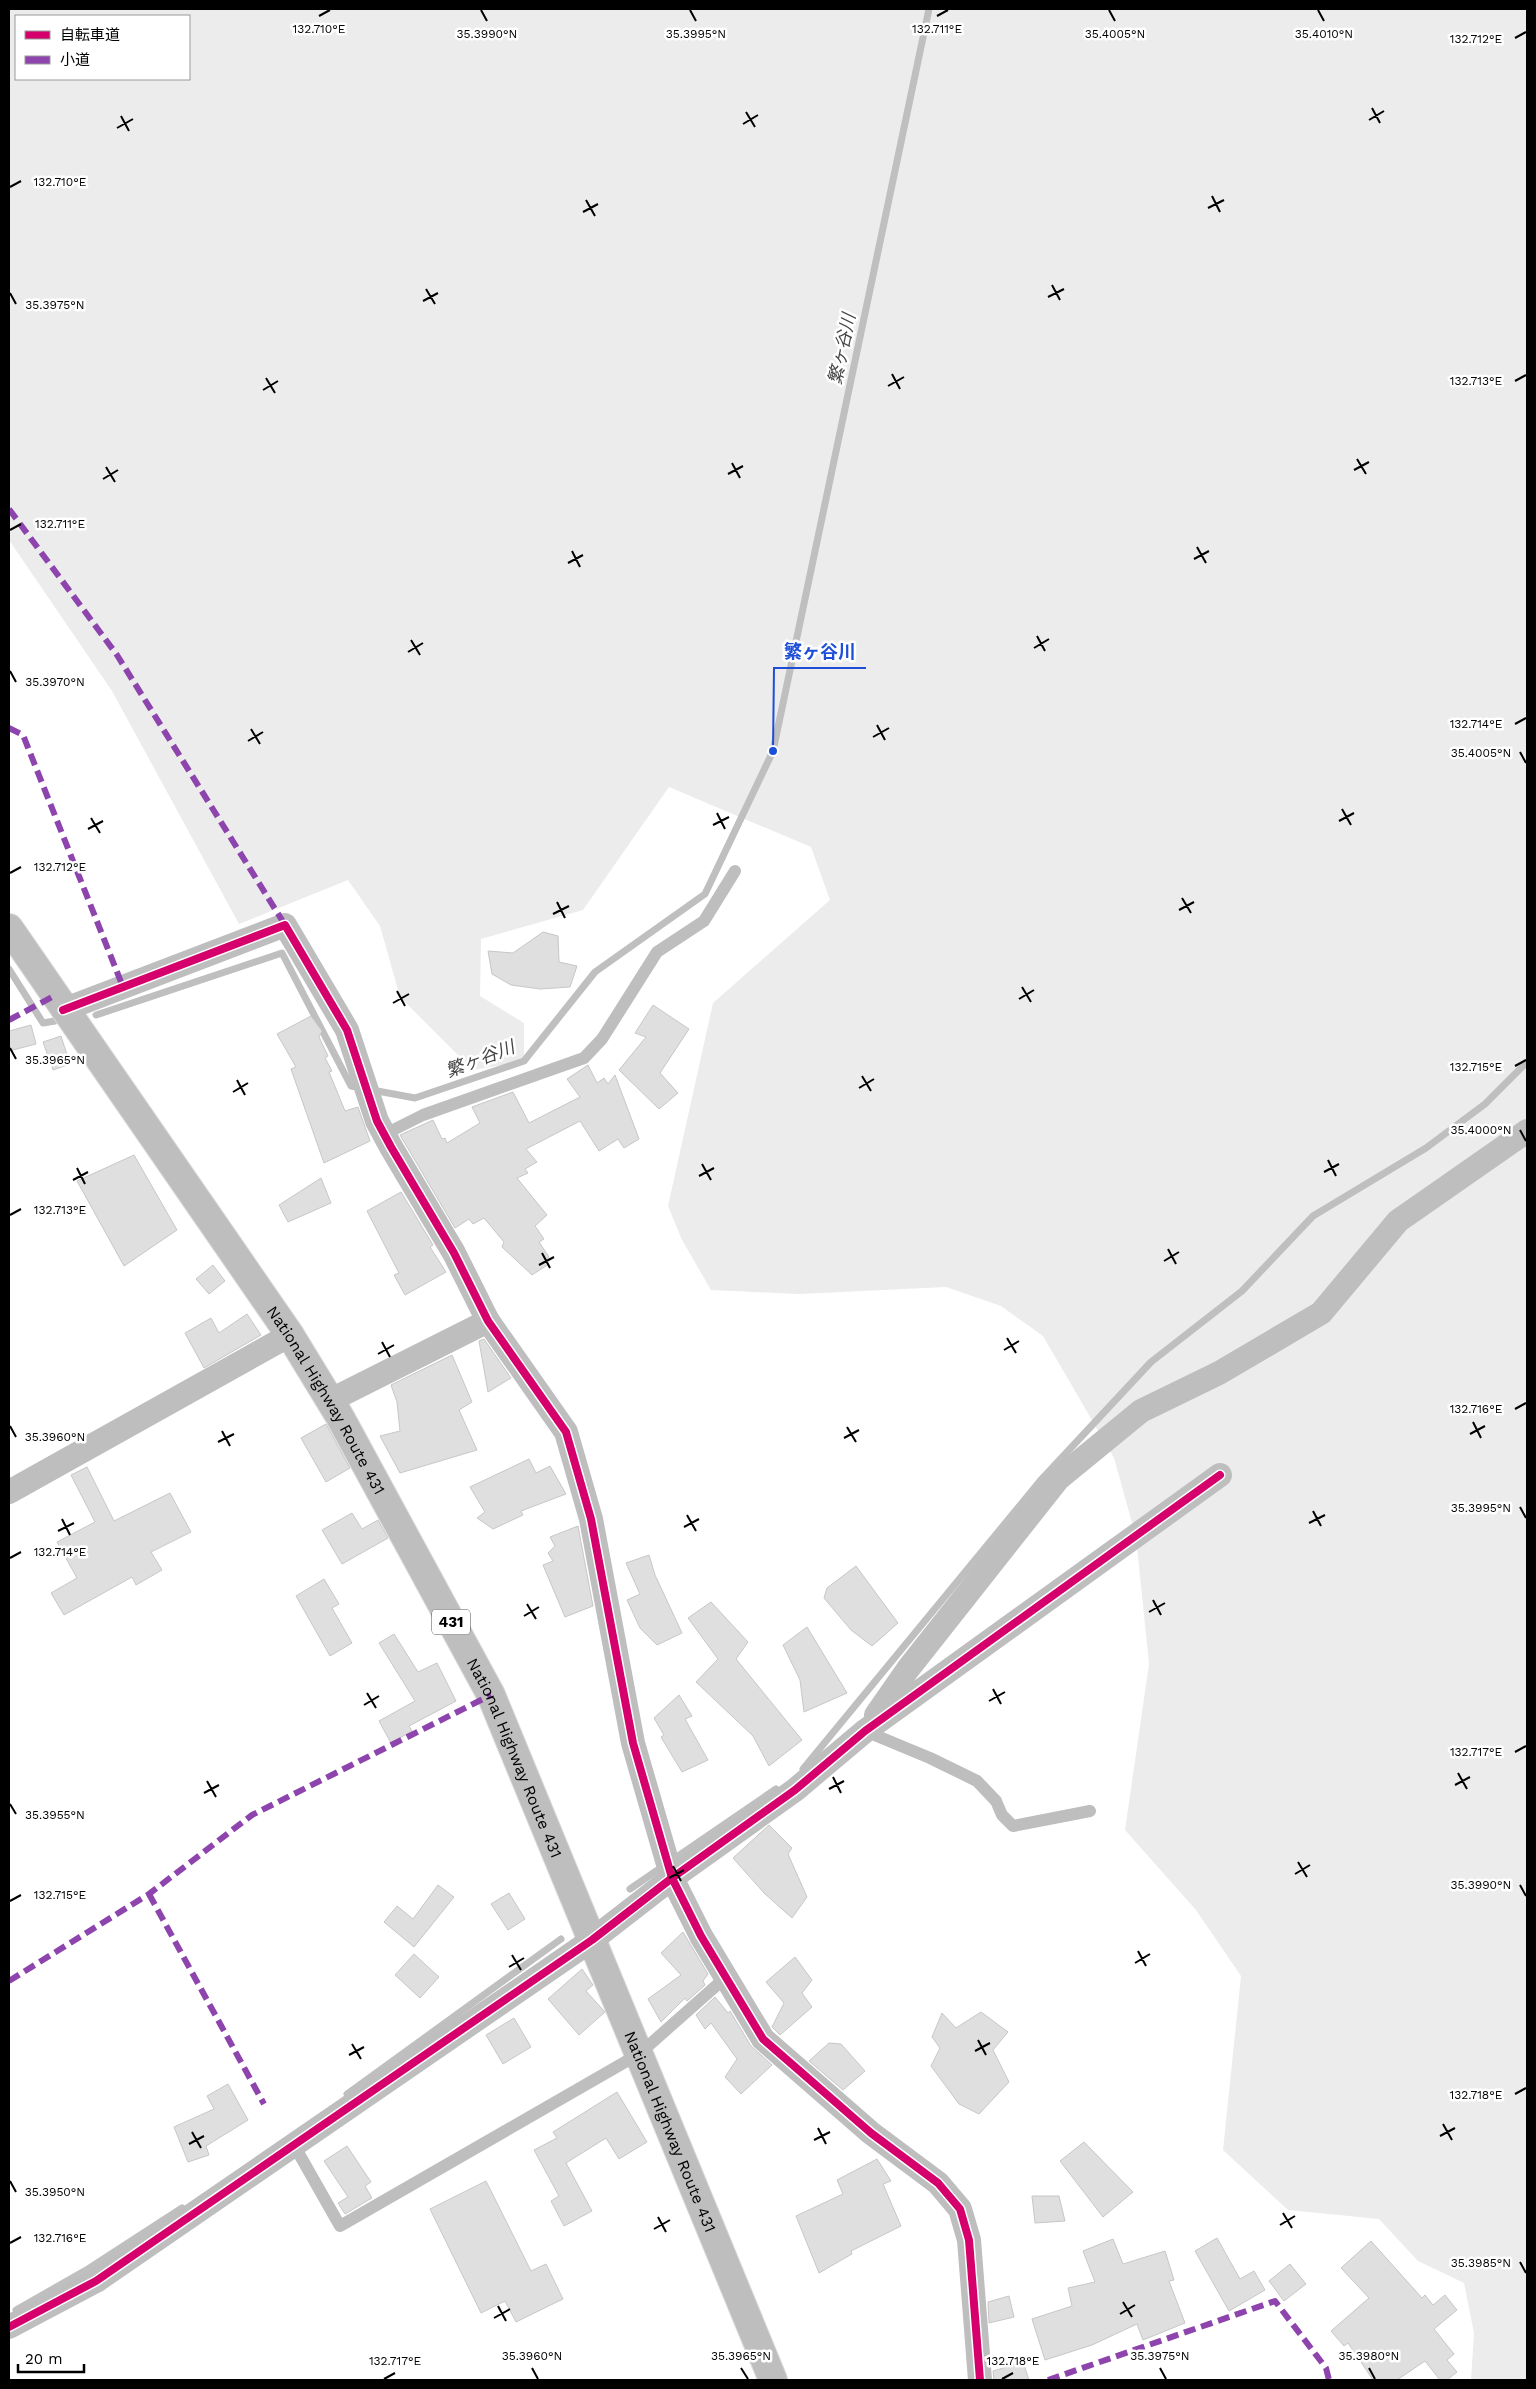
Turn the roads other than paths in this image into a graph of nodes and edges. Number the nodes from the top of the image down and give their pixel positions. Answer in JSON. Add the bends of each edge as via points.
{"nodes":[{"id":1,"x":735,"y":871,"type":"dead end"},
{"id":2,"x":9,"y":928,"type":"edge"},
{"id":3,"x":63,"y":1010,"type":"junction"},
{"id":4,"x":1527,"y":1130,"type":"edge"},
{"id":5,"x":384,"y":1134,"type":"junction"},
{"id":6,"x":488,"y":1321,"type":"junction"},
{"id":7,"x":290,"y":1335,"type":"junction"},
{"id":8,"x":331,"y":1400,"type":"junction"},
{"id":9,"x":1220,"y":1475,"type":"dead end"},
{"id":10,"x":9,"y":1492,"type":"edge"},
{"id":11,"x":865,"y":1731,"type":"junction"},
{"id":12,"x":1090,"y":1811,"type":"dead end"},
{"id":13,"x":672,"y":1878,"type":"junction"},
{"id":14,"x":592,"y":1940,"type":"junction"},
{"id":15,"x":726,"y":1978,"type":"junction"},
{"id":16,"x":639,"y":2054,"type":"junction"},
{"id":17,"x":294,"y":2145,"type":"junction"},
{"id":18,"x":9,"y":2327,"type":"edge"},
{"id":19,"x":773,"y":2380,"type":"edge"},
{"id":20,"x":980,"y":2380,"type":"edge"}],
"edges":[{"from":1,"to":5,"type":"lane","via":[[704,921],[657,952],[602,1040],[584,1058],[423,1115]]},
{"from":2,"to":3,"type":"highway","name":"National Highway Route 431","number":"431"},
{"from":3,"to":5,"type":"street","via":[[285,925],[347,1030]]},
{"from":3,"to":7,"type":"highway","name":"National Highway Route 431","number":"431"},
{"from":4,"to":11,"type":"street","via":[[1398,1221],[1321,1313],[1219,1373],[1141,1411],[1058,1479],[908,1669]]},
{"from":5,"to":6,"type":"street","via":[[454,1254]]},
{"from":6,"to":8,"type":"street"},
{"from":6,"to":13,"type":"street","via":[[566,1432],[591,1519],[633,1743]]},
{"from":7,"to":8,"type":"highway","name":"National Highway Route 431","number":"431"},
{"from":7,"to":10,"type":"street"},
{"from":8,"to":14,"type":"highway","name":"National Highway Route 431","number":"431","via":[[491,1695]]},
{"from":9,"to":11,"type":"street"},
{"from":11,"to":12,"type":"lane","via":[[977,1781],[1013,1826]]},
{"from":11,"to":13,"type":"street","via":[[795,1790]]},
{"from":13,"to":14,"type":"street"},
{"from":13,"to":15,"type":"street"},
{"from":14,"to":16,"type":"highway","name":"National Highway Route 431","number":"431"},
{"from":14,"to":17,"type":"street"},
{"from":15,"to":16,"type":"lane"},
{"from":15,"to":20,"type":"street","via":[[763,2039],[872,2133],[938,2183],[960,2209],[969,2240]]},
{"from":16,"to":17,"type":"lane","via":[[340,2226]]},
{"from":16,"to":19,"type":"highway","name":"National Highway Route 431","number":"431"},
{"from":17,"to":18,"type":"street","via":[[96,2281]]}]}
